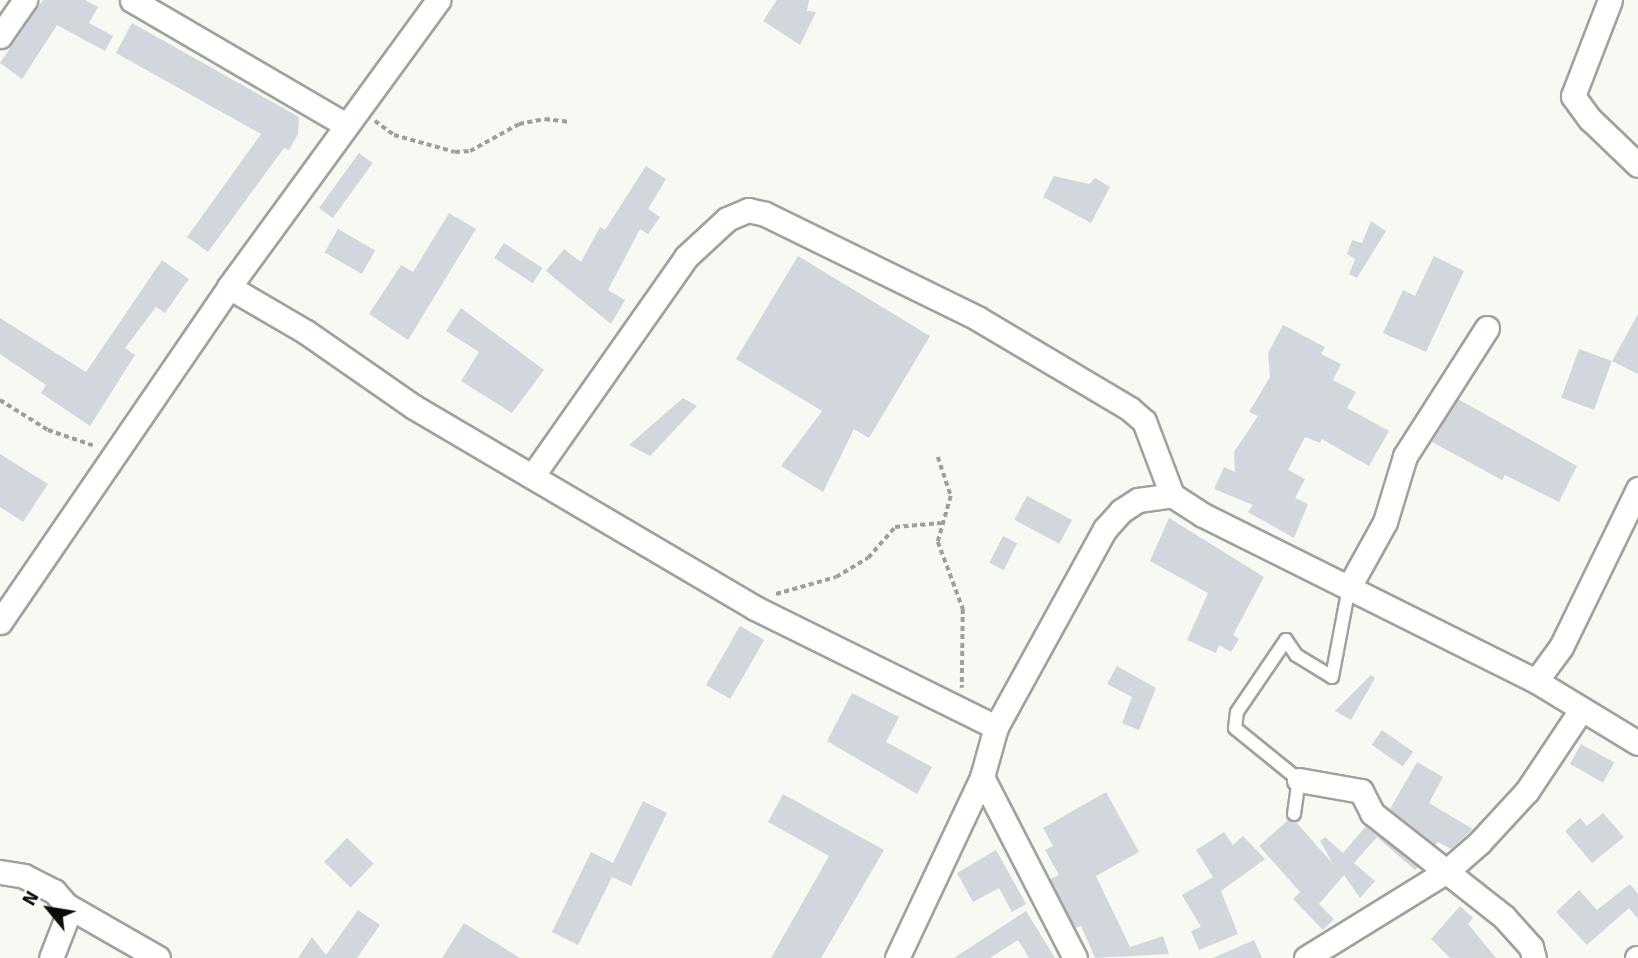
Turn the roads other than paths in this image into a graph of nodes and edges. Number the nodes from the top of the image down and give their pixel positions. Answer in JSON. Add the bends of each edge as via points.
{"nodes":[{"id":1,"x":25,"y":0,"type":"edge"},
{"id":2,"x":132,"y":0,"type":"edge"},
{"id":3,"x":438,"y":0,"type":"edge"},
{"id":4,"x":1609,"y":0,"type":"edge"},
{"id":5,"x":0,"y":36,"type":"edge"},
{"id":6,"x":351,"y":117,"type":"junction"},
{"id":7,"x":1638,"y":165,"type":"edge"},
{"id":8,"x":229,"y":286,"type":"junction"},
{"id":9,"x":1488,"y":328,"type":"dead end"},
{"id":10,"x":533,"y":475,"type":"junction"},
{"id":11,"x":1638,"y":489,"type":"edge"},
{"id":12,"x":1172,"y":495,"type":"junction"},
{"id":13,"x":1349,"y":587,"type":"junction"},
{"id":14,"x":0,"y":622,"type":"edge"},
{"id":15,"x":1536,"y":681,"type":"junction"},
{"id":16,"x":1581,"y":710,"type":"junction"},
{"id":17,"x":996,"y":727,"type":"junction"},
{"id":18,"x":1638,"y":743,"type":"edge"},
{"id":19,"x":982,"y":777,"type":"junction"},
{"id":20,"x":1299,"y":780,"type":"junction"},
{"id":21,"x":1294,"y":814,"type":"dead end"},
{"id":22,"x":1447,"y":871,"type":"junction"},
{"id":23,"x":0,"y":872,"type":"edge"},
{"id":24,"x":66,"y":905,"type":"junction"},
{"id":25,"x":51,"y":958,"type":"edge"},
{"id":26,"x":158,"y":958,"type":"edge"},
{"id":27,"x":897,"y":958,"type":"edge"},
{"id":28,"x":1075,"y":958,"type":"edge"},
{"id":29,"x":1306,"y":958,"type":"edge"},
{"id":30,"x":1534,"y":958,"type":"edge"}],
"edges":[{"from":1,"to":5,"type":"street"},
{"from":2,"to":6,"type":"street"},
{"from":3,"to":6,"type":"street"},
{"from":4,"to":7,"type":"street","via":[[1573,96]]},
{"from":6,"to":8,"type":"street"},
{"from":8,"to":10,"type":"street","via":[[306,332],[414,407]]},
{"from":8,"to":14,"type":"street"},
{"from":9,"to":13,"type":"street","via":[[1415,437],[1385,522]]},
{"from":10,"to":12,"type":"street","via":[[665,281],[727,219],[748,210],[765,214],[977,318],[1098,387],[1144,421]]},
{"from":10,"to":17,"type":"street","via":[[740,599]]},
{"from":11,"to":15,"type":"street","via":[[1561,647]]},
{"from":12,"to":13,"type":"street","via":[[1250,541]]},
{"from":12,"to":17,"type":"street","via":[[1138,500],[1105,529]]},
{"from":13,"to":15,"type":"street"},
{"from":13,"to":20,"type":"lane","via":[[1332,677],[1296,655],[1286,640],[1237,712],[1235,729]]},
{"from":15,"to":16,"type":"street"},
{"from":16,"to":18,"type":"street"},
{"from":16,"to":22,"type":"street","via":[[1527,791]]},
{"from":17,"to":19,"type":"street"},
{"from":19,"to":27,"type":"street"},
{"from":19,"to":28,"type":"street"},
{"from":20,"to":21,"type":"lane"},
{"from":20,"to":22,"type":"street","via":[[1362,791],[1372,813]]},
{"from":22,"to":29,"type":"street"},
{"from":22,"to":30,"type":"street","via":[[1504,917],[1531,947]]},
{"from":23,"to":24,"type":"street","via":[[24,876],[54,891]]},
{"from":24,"to":25,"type":"street","via":[[67,917]]},
{"from":24,"to":26,"type":"street"}]}
